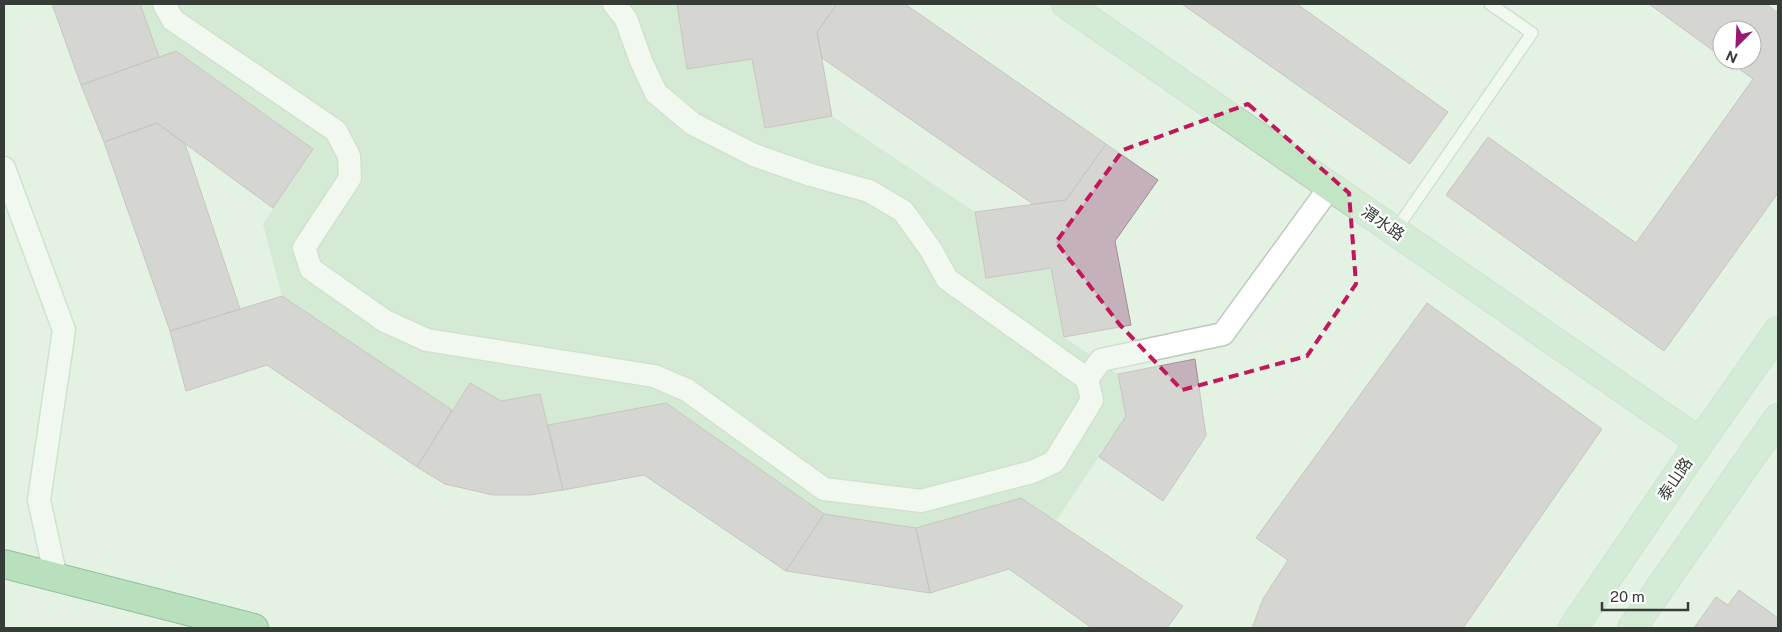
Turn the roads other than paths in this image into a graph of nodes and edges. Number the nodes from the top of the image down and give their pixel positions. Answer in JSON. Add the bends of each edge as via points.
{"nodes":[{"id":1,"x":164,"y":4,"type":"edge"},
{"id":2,"x":614,"y":4,"type":"edge"},
{"id":3,"x":1066,"y":4,"type":"edge"},
{"id":4,"x":1490,"y":4,"type":"edge"},
{"id":5,"x":4,"y":168,"type":"edge"},
{"id":6,"x":1330,"y":187,"type":"junction"},
{"id":7,"x":1394,"y":231,"type":"junction"},
{"id":8,"x":1778,"y":331,"type":"edge"},
{"id":9,"x":1087,"y":379,"type":"junction"},
{"id":10,"x":1778,"y":418,"type":"edge"},
{"id":11,"x":1700,"y":442,"type":"junction"},
{"id":12,"x":4,"y":564,"type":"edge"},
{"id":13,"x":56,"y":578,"type":"junction"},
{"id":14,"x":254,"y":628,"type":"edge"},
{"id":15,"x":1573,"y":628,"type":"edge"},
{"id":16,"x":1632,"y":628,"type":"edge"}],
"edges":[{"from":1,"to":9,"type":"street","via":[[173,20],[336,132],[349,156],[350,178],[304,248],[311,270],[385,321],[427,340],[654,376],[687,390],[824,489],[921,501],[1032,472],[1054,462],[1092,400]]},
{"from":2,"to":9,"type":"street","via":[[626,20],[656,93],[693,124],[754,155],[869,191],[903,211],[947,279]]},
{"from":3,"to":6,"type":"street","name":"渭水路"},
{"from":4,"to":7,"type":"lane","via":[[1532,33]]},
{"from":5,"to":13,"type":"street","via":[[64,330],[40,500]]},
{"from":6,"to":7,"type":"street","name":"渭水路"},
{"from":6,"to":9,"type":"street","via":[[1224,334],[1101,360]]},
{"from":7,"to":11,"type":"street","name":"渭水路"},
{"from":8,"to":11,"type":"street","name":"泰山路"},
{"from":10,"to":16,"type":"street"},
{"from":11,"to":15,"type":"street","name":"泰山路"},
{"from":12,"to":13,"type":"main road"},
{"from":13,"to":14,"type":"main road"}]}
